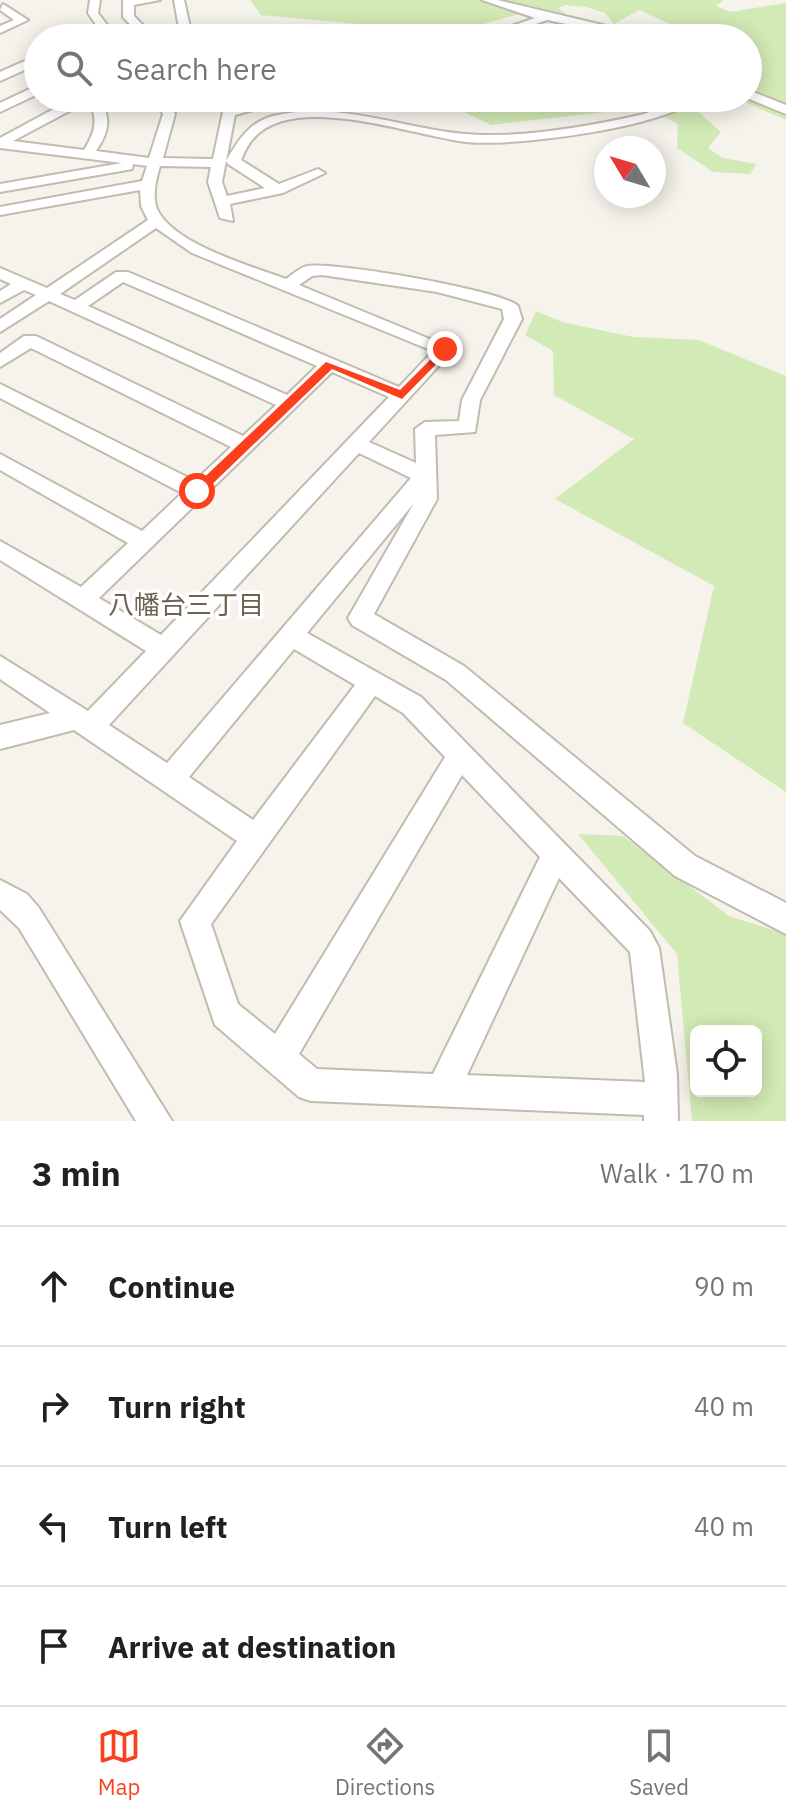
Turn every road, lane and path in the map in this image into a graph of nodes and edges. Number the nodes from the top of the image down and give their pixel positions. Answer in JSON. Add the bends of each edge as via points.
{"nodes":[{"id":1,"x":95,"y":0,"type":"edge"},
{"id":2,"x":155,"y":0,"type":"edge"},
{"id":3,"x":179,"y":0,"type":"edge"},
{"id":4,"x":487,"y":0,"type":"edge"},
{"id":5,"x":127,"y":1,"type":"edge"},
{"id":6,"x":16,"y":4,"type":"dead end"},
{"id":7,"x":1,"y":8,"type":"edge"},
{"id":8,"x":540,"y":13,"type":"junction"},
{"id":9,"x":101,"y":24,"type":"edge"},
{"id":10,"x":136,"y":24,"type":"edge"},
{"id":11,"x":184,"y":24,"type":"edge"},
{"id":12,"x":534,"y":24,"type":"edge"},
{"id":13,"x":589,"y":24,"type":"edge"},
{"id":14,"x":0,"y":30,"type":"edge"},
{"id":15,"x":0,"y":62,"type":"edge"},
{"id":16,"x":6,"y":74,"type":"edge"},
{"id":17,"x":24,"y":96,"type":"edge"},
{"id":18,"x":762,"y":100,"type":"edge"},
{"id":19,"x":0,"y":108,"type":"edge"},
{"id":20,"x":786,"y":110,"type":"edge"},
{"id":21,"x":58,"y":112,"type":"edge"},
{"id":22,"x":103,"y":112,"type":"edge"},
{"id":23,"x":168,"y":112,"type":"edge"},
{"id":24,"x":226,"y":112,"type":"edge"},
{"id":25,"x":665,"y":112,"type":"edge"},
{"id":26,"x":0,"y":144,"type":"edge"},
{"id":27,"x":87,"y":155,"type":"junction"},
{"id":28,"x":152,"y":162,"type":"junction"},
{"id":29,"x":218,"y":163,"type":"junction"},
{"id":30,"x":318,"y":173,"type":"dead end"},
{"id":31,"x":146,"y":185,"type":"junction"},
{"id":32,"x":0,"y":188,"type":"edge"},
{"id":33,"x":278,"y":190,"type":"junction"},
{"id":34,"x":223,"y":201,"type":"junction"},
{"id":35,"x":0,"y":211,"type":"edge"},
{"id":36,"x":228,"y":218,"type":"dead end"},
{"id":37,"x":157,"y":221,"type":"junction"},
{"id":38,"x":0,"y":273,"type":"edge"},
{"id":39,"x":23,"y":283,"type":"junction"},
{"id":40,"x":287,"y":286,"type":"junction"},
{"id":41,"x":47,"y":294,"type":"junction"},
{"id":42,"x":0,"y":298,"type":"edge"},
{"id":43,"x":76,"y":307,"type":"junction"},
{"id":44,"x":0,"y":327,"type":"edge"},
{"id":45,"x":0,"y":361,"type":"edge"},
{"id":46,"x":330,"y":364,"type":"junction"},
{"id":47,"x":0,"y":390,"type":"edge"},
{"id":48,"x":402,"y":395,"type":"junction"},
{"id":49,"x":289,"y":403,"type":"junction"},
{"id":50,"x":356,"y":444,"type":"junction"},
{"id":51,"x":245,"y":445,"type":"junction"},
{"id":52,"x":0,"y":461,"type":"edge"},
{"id":53,"x":425,"y":476,"type":"junction"},
{"id":54,"x":197,"y":491,"type":"junction"},
{"id":55,"x":144,"y":542,"type":"junction"},
{"id":56,"x":0,"y":549,"type":"edge"},
{"id":57,"x":83,"y":600,"type":"junction"},
{"id":58,"x":291,"y":636,"type":"junction"},
{"id":59,"x":163,"y":649,"type":"junction"},
{"id":60,"x":0,"y":666,"type":"edge"},
{"id":61,"x":372,"y":681,"type":"junction"},
{"id":62,"x":84,"y":722,"type":"junction"},
{"id":63,"x":3,"y":738,"type":"edge"},
{"id":64,"x":460,"y":755,"type":"junction"},
{"id":65,"x":170,"y":780,"type":"junction"},
{"id":66,"x":256,"y":838,"type":"junction"},
{"id":67,"x":556,"y":854,"type":"junction"},
{"id":68,"x":0,"y":894,"type":"edge"},
{"id":69,"x":786,"y":919,"type":"edge"},
{"id":70,"x":279,"y":1058,"type":"junction"},
{"id":71,"x":442,"y":1091,"type":"junction"},
{"id":72,"x":660,"y":1110,"type":"edge"},
{"id":73,"x":155,"y":1121,"type":"edge"}],
"edges":[{"from":1,"to":9,"type":"street","via":[[93,13]]},
{"from":2,"to":5,"type":"street"},
{"from":3,"to":11,"type":"street"},
{"from":4,"to":8,"type":"street"},
{"from":5,"to":10,"type":"street"},
{"from":6,"to":7,"type":"street"},
{"from":7,"to":14,"type":"street","via":[[22,20]]},
{"from":8,"to":12,"type":"street","via":[[542,19]]},
{"from":8,"to":13,"type":"street"},
{"from":15,"to":16,"type":"street"},
{"from":17,"to":19,"type":"street"},
{"from":18,"to":20,"type":"street"},
{"from":21,"to":26,"type":"street"},
{"from":22,"to":27,"type":"street","via":[[104,123]]},
{"from":23,"to":28,"type":"street"},
{"from":24,"to":29,"type":"street"},
{"from":25,"to":33,"type":"street","via":[[629,124],[521,138],[465,138],[418,127],[291,113],[238,145],[233,161]]},
{"from":26,"to":27,"type":"street"},
{"from":27,"to":28,"type":"street"},
{"from":28,"to":29,"type":"street"},
{"from":28,"to":31,"type":"street"},
{"from":28,"to":32,"type":"street"},
{"from":29,"to":34,"type":"street","via":[[215,182]]},
{"from":30,"to":33,"type":"street"},
{"from":31,"to":35,"type":"street"},
{"from":31,"to":37,"type":"street"},
{"from":33,"to":34,"type":"street"},
{"from":34,"to":36,"type":"street"},
{"from":37,"to":40,"type":"street","via":[[191,247]]},
{"from":37,"to":41,"type":"street"},
{"from":38,"to":39,"type":"street"},
{"from":39,"to":41,"type":"street"},
{"from":39,"to":42,"type":"street"},
{"from":40,"to":48,"type":"street","via":[[445,349]]},
{"from":40,"to":53,"type":"street","via":[[308,271],[322,270],[438,287],[510,306],[513,319],[471,400],[468,427],[425,429]]},
{"from":41,"to":43,"type":"street"},
{"from":41,"to":44,"type":"street"},
{"from":43,"to":46,"type":"street","via":[[122,275]]},
{"from":43,"to":49,"type":"street"},
{"from":45,"to":51,"type":"street","via":[[30,340]]},
{"from":46,"to":48,"type":"street"},
{"from":46,"to":49,"type":"street"},
{"from":47,"to":54,"type":"street"},
{"from":48,"to":50,"type":"street"},
{"from":49,"to":51,"type":"street"},
{"from":50,"to":53,"type":"street"},
{"from":50,"to":59,"type":"street"},
{"from":51,"to":54,"type":"street"},
{"from":52,"to":55,"type":"street"},
{"from":53,"to":58,"type":"street"},
{"from":53,"to":69,"type":"street","via":[[427,499],[360,618],[455,673],[685,866]]},
{"from":54,"to":55,"type":"street"},
{"from":55,"to":57,"type":"street"},
{"from":56,"to":57,"type":"street"},
{"from":57,"to":59,"type":"street"},
{"from":58,"to":61,"type":"street"},
{"from":58,"to":65,"type":"street"},
{"from":59,"to":62,"type":"street"},
{"from":60,"to":62,"type":"street"},
{"from":61,"to":64,"type":"street","via":[[412,705]]},
{"from":61,"to":66,"type":"street"},
{"from":62,"to":63,"type":"street"},
{"from":62,"to":65,"type":"street"},
{"from":64,"to":67,"type":"street"},
{"from":64,"to":70,"type":"street"},
{"from":65,"to":66,"type":"street"},
{"from":66,"to":70,"type":"street","via":[[195,921],[226,1014]]},
{"from":67,"to":71,"type":"street"},
{"from":67,"to":72,"type":"street","via":[[644,948],[661,1074]]},
{"from":68,"to":73,"type":"street","via":[[29,918]]},
{"from":70,"to":71,"type":"street","via":[[311,1085]]},
{"from":71,"to":72,"type":"street"}]}
